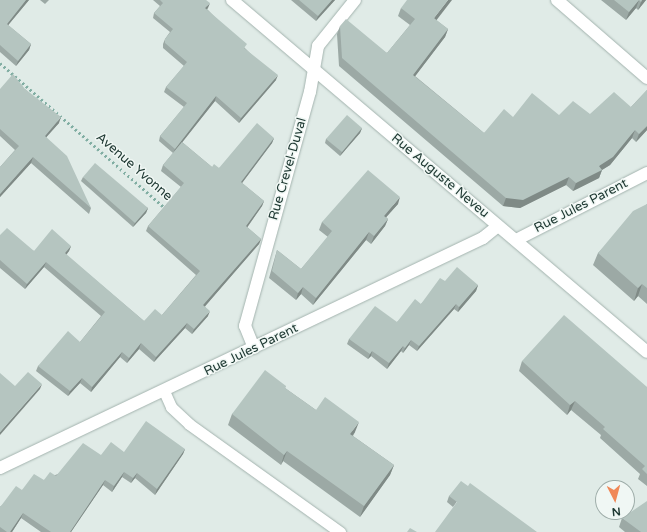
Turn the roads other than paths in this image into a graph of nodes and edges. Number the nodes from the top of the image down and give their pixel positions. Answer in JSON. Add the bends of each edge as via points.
{"nodes":[{"id":1,"x":232,"y":0,"type":"edge"},
{"id":2,"x":355,"y":0,"type":"edge"},
{"id":3,"x":557,"y":0,"type":"edge"},
{"id":4,"x":313,"y":68,"type":"junction"},
{"id":5,"x":647,"y":78,"type":"edge"},
{"id":6,"x":647,"y":173,"type":"edge"},
{"id":7,"x":498,"y":226,"type":"junction"},
{"id":8,"x":516,"y":240,"type":"junction"},
{"id":9,"x":254,"y":348,"type":"junction"},
{"id":10,"x":647,"y":352,"type":"edge"},
{"id":11,"x":164,"y":391,"type":"junction"},
{"id":12,"x":0,"y":468,"type":"edge"},
{"id":13,"x":340,"y":532,"type":"edge"}],
"edges":[{"from":1,"to":4,"type":"street","name":"Rue Auguste Neveu"},
{"from":2,"to":4,"type":"street","name":"Rue Crevel-Duval","via":[[318,46]]},
{"from":3,"to":5,"type":"street"},
{"from":4,"to":7,"type":"street","name":"Rue Auguste Neveu"},
{"from":4,"to":9,"type":"street","name":"Rue Crevel-Duval","via":[[310,92],[245,326]]},
{"from":6,"to":8,"type":"street","name":"Rue Jules Parent"},
{"from":7,"to":8,"type":"street","name":"Rue Auguste Neveu"},
{"from":7,"to":9,"type":"street","name":"Rue Jules Parent","via":[[483,238]]},
{"from":8,"to":10,"type":"street","name":"Rue Auguste Neveu"},
{"from":9,"to":11,"type":"street","name":"Rue Jules Parent"},
{"from":11,"to":12,"type":"street","name":"Rue Jules Parent"},
{"from":11,"to":13,"type":"lane","via":[[171,407],[189,424]]}]}
